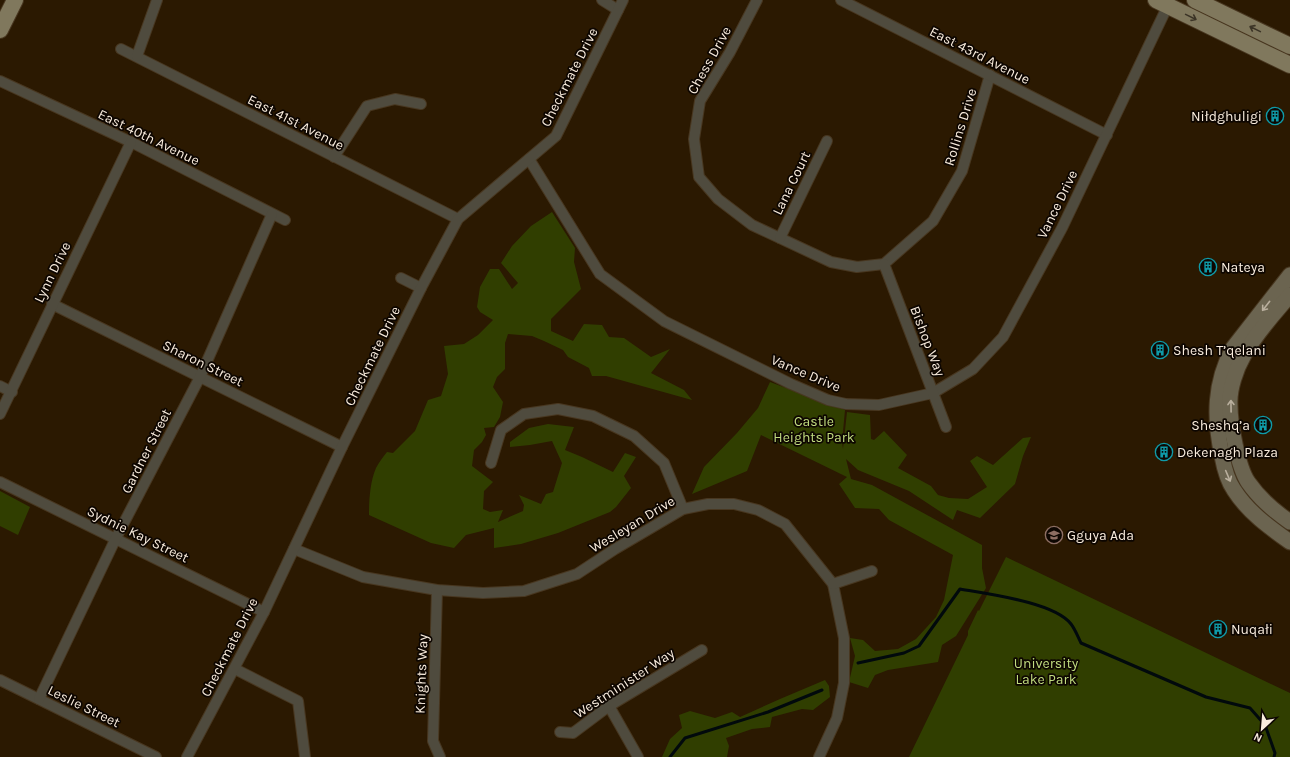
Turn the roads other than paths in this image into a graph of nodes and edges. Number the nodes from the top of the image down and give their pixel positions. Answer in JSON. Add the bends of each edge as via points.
{"nodes":[{"id":1,"x":15,"y":0,"type":"edge"},
{"id":2,"x":157,"y":0,"type":"edge"},
{"id":3,"x":602,"y":0,"type":"edge"},
{"id":4,"x":623,"y":0,"type":"edge"},
{"id":5,"x":757,"y":0,"type":"edge"},
{"id":6,"x":841,"y":0,"type":"edge"},
{"id":7,"x":1195,"y":0,"type":"edge"},
{"id":8,"x":1165,"y":2,"type":"edge"},
{"id":9,"x":618,"y":10,"type":"junction"},
{"id":10,"x":0,"y":30,"type":"edge"},
{"id":11,"x":1290,"y":46,"type":"edge"},
{"id":12,"x":121,"y":49,"type":"dead end"},
{"id":13,"x":137,"y":56,"type":"junction"},
{"id":14,"x":1290,"y":65,"type":"edge"},
{"id":15,"x":990,"y":76,"type":"junction"},
{"id":16,"x":0,"y":80,"type":"edge"},
{"id":17,"x":421,"y":104,"type":"dead end"},
{"id":18,"x":1107,"y":135,"type":"junction"},
{"id":19,"x":827,"y":140,"type":"dead end"},
{"id":20,"x":131,"y":142,"type":"junction"},
{"id":21,"x":334,"y":157,"type":"junction"},
{"id":22,"x":529,"y":159,"type":"junction"},
{"id":23,"x":272,"y":214,"type":"junction"},
{"id":24,"x":458,"y":218,"type":"junction"},
{"id":25,"x":285,"y":220,"type":"dead end"},
{"id":26,"x":780,"y":238,"type":"junction"},
{"id":27,"x":884,"y":264,"type":"junction"},
{"id":28,"x":1290,"y":275,"type":"edge"},
{"id":29,"x":401,"y":278,"type":"dead end"},
{"id":30,"x":421,"y":288,"type":"junction"},
{"id":31,"x":1290,"y":295,"type":"edge"},
{"id":32,"x":52,"y":304,"type":"junction"},
{"id":33,"x":200,"y":377,"type":"junction"},
{"id":34,"x":0,"y":386,"type":"edge"},
{"id":35,"x":12,"y":392,"type":"junction"},
{"id":36,"x":933,"y":393,"type":"junction"},
{"id":37,"x":0,"y":414,"type":"edge"},
{"id":38,"x":946,"y":427,"type":"dead end"},
{"id":39,"x":342,"y":447,"type":"junction"},
{"id":40,"x":491,"y":463,"type":"dead end"},
{"id":41,"x":0,"y":482,"type":"edge"},
{"id":42,"x":683,"y":509,"type":"junction"},
{"id":43,"x":1290,"y":522,"type":"edge"},
{"id":44,"x":116,"y":538,"type":"junction"},
{"id":45,"x":1290,"y":542,"type":"edge"},
{"id":46,"x":294,"y":549,"type":"junction"},
{"id":47,"x":872,"y":571,"type":"dead end"},
{"id":48,"x":832,"y":584,"type":"junction"},
{"id":49,"x":438,"y":590,"type":"junction"},
{"id":50,"x":264,"y":612,"type":"junction"},
{"id":51,"x":702,"y":650,"type":"dead end"},
{"id":52,"x":235,"y":669,"type":"junction"},
{"id":53,"x":0,"y":680,"type":"edge"},
{"id":54,"x":39,"y":699,"type":"junction"},
{"id":55,"x":609,"y":706,"type":"junction"},
{"id":56,"x":560,"y":732,"type":"dead end"},
{"id":57,"x":156,"y":757,"type":"edge"},
{"id":58,"x":187,"y":757,"type":"edge"},
{"id":59,"x":305,"y":757,"type":"edge"},
{"id":60,"x":440,"y":757,"type":"edge"},
{"id":61,"x":638,"y":757,"type":"edge"},
{"id":62,"x":819,"y":757,"type":"edge"}],
"edges":[{"from":1,"to":10,"type":"main road"},
{"from":2,"to":13,"type":"street"},
{"from":3,"to":9,"type":"street"},
{"from":4,"to":9,"type":"street","name":"Checkmate Drive"},
{"from":5,"to":26,"type":"street","name":"Chess Drive","via":[[700,102],[694,139],[699,177],[718,199],[752,225]]},
{"from":6,"to":15,"type":"street","name":"East 43rd Avenue"},
{"from":11,"to":7,"type":"main road","one_way":true},
{"from":8,"to":14,"type":"main road","one_way":true},
{"from":8,"to":18,"type":"street","name":"Vance Drive"},
{"from":9,"to":22,"type":"street","name":"Checkmate Drive","via":[[556,136]]},
{"from":12,"to":13,"type":"street","name":"East 41st Avenue"},
{"from":13,"to":21,"type":"street","name":"East 41st Avenue"},
{"from":15,"to":18,"type":"street","name":"East 43rd Avenue"},
{"from":15,"to":27,"type":"street","name":"Rollins Drive","via":[[962,171],[933,221]]},
{"from":16,"to":20,"type":"street","name":"East 40th Avenue"},
{"from":17,"to":21,"type":"street","via":[[395,99],[367,106]]},
{"from":18,"to":36,"type":"street","name":"Vance Drive","via":[[1062,228],[1003,337],[973,369]]},
{"from":19,"to":26,"type":"street","name":"Lana Court"},
{"from":20,"to":23,"type":"street","name":"East 40th Avenue"},
{"from":20,"to":32,"type":"street","name":"Lynn Drive"},
{"from":21,"to":24,"type":"street","name":"East 41st Avenue"},
{"from":22,"to":24,"type":"street","name":"Checkmate Drive"},
{"from":22,"to":36,"type":"street","name":"Vance Drive","via":[[600,274],[664,321],[828,400],[846,404],[879,405]]},
{"from":23,"to":25,"type":"street","name":"East 40th Avenue"},
{"from":23,"to":33,"type":"street","name":"Gardner Street"},
{"from":24,"to":30,"type":"street","name":"Checkmate Drive"},
{"from":26,"to":27,"type":"street","via":[[831,262],[857,267]]},
{"from":27,"to":36,"type":"street","name":"Bishop Way"},
{"from":28,"to":45,"type":"street","one_way":true,"via":[[1233,348],[1221,376],[1217,404],[1217,434],[1224,468],[1233,489],[1250,510]]},
{"from":29,"to":30,"type":"street"},
{"from":30,"to":39,"type":"street","name":"Checkmate Drive"},
{"from":43,"to":31,"type":"street","one_way":true,"via":[[1262,499],[1247,481],[1240,464],[1230,404],[1233,382],[1243,356]]},
{"from":32,"to":33,"type":"street","name":"Sharon Street"},
{"from":32,"to":35,"type":"street","name":"Lynn Drive"},
{"from":33,"to":39,"type":"street","name":"Sharon Street"},
{"from":33,"to":44,"type":"street","name":"Gardner Street"},
{"from":34,"to":35,"type":"street"},
{"from":35,"to":37,"type":"street","name":"Lynn Drive"},
{"from":36,"to":38,"type":"street","name":"Bishop Way"},
{"from":39,"to":46,"type":"street","name":"Checkmate Drive"},
{"from":40,"to":42,"type":"street","via":[[502,430],[524,414],[558,410],[593,416],[634,436],[664,463]]},
{"from":41,"to":44,"type":"street","name":"Sydnie Kay Street"},
{"from":42,"to":48,"type":"street","name":"Wesleyan Drive","via":[[708,504],[734,504],[758,510],[785,524]]},
{"from":42,"to":49,"type":"street","name":"Wesleyan Drive","via":[[577,574],[524,591],[483,593]]},
{"from":44,"to":50,"type":"street","name":"Sydnie Kay Street"},
{"from":44,"to":54,"type":"street","name":"Gardner Street"},
{"from":46,"to":49,"type":"street","name":"Wesleyan Drive","via":[[363,577]]},
{"from":46,"to":50,"type":"street","name":"Checkmate Drive"},
{"from":47,"to":48,"type":"street"},
{"from":48,"to":62,"type":"street","name":"Wesleyan Drive","via":[[844,638],[844,683],[837,718]]},
{"from":49,"to":60,"type":"street","name":"Knights Way","via":[[433,741]]},
{"from":50,"to":52,"type":"street","name":"Checkmate Drive"},
{"from":51,"to":55,"type":"street","name":"Westminister Way"},
{"from":52,"to":58,"type":"street","name":"Checkmate Drive"},
{"from":52,"to":59,"type":"street","via":[[298,701]]},
{"from":53,"to":54,"type":"street","name":"Leslie Street"},
{"from":54,"to":57,"type":"street","name":"Leslie Street"},
{"from":55,"to":56,"type":"street","name":"Westminister Way","via":[[573,733]]},
{"from":55,"to":61,"type":"street"}]}
